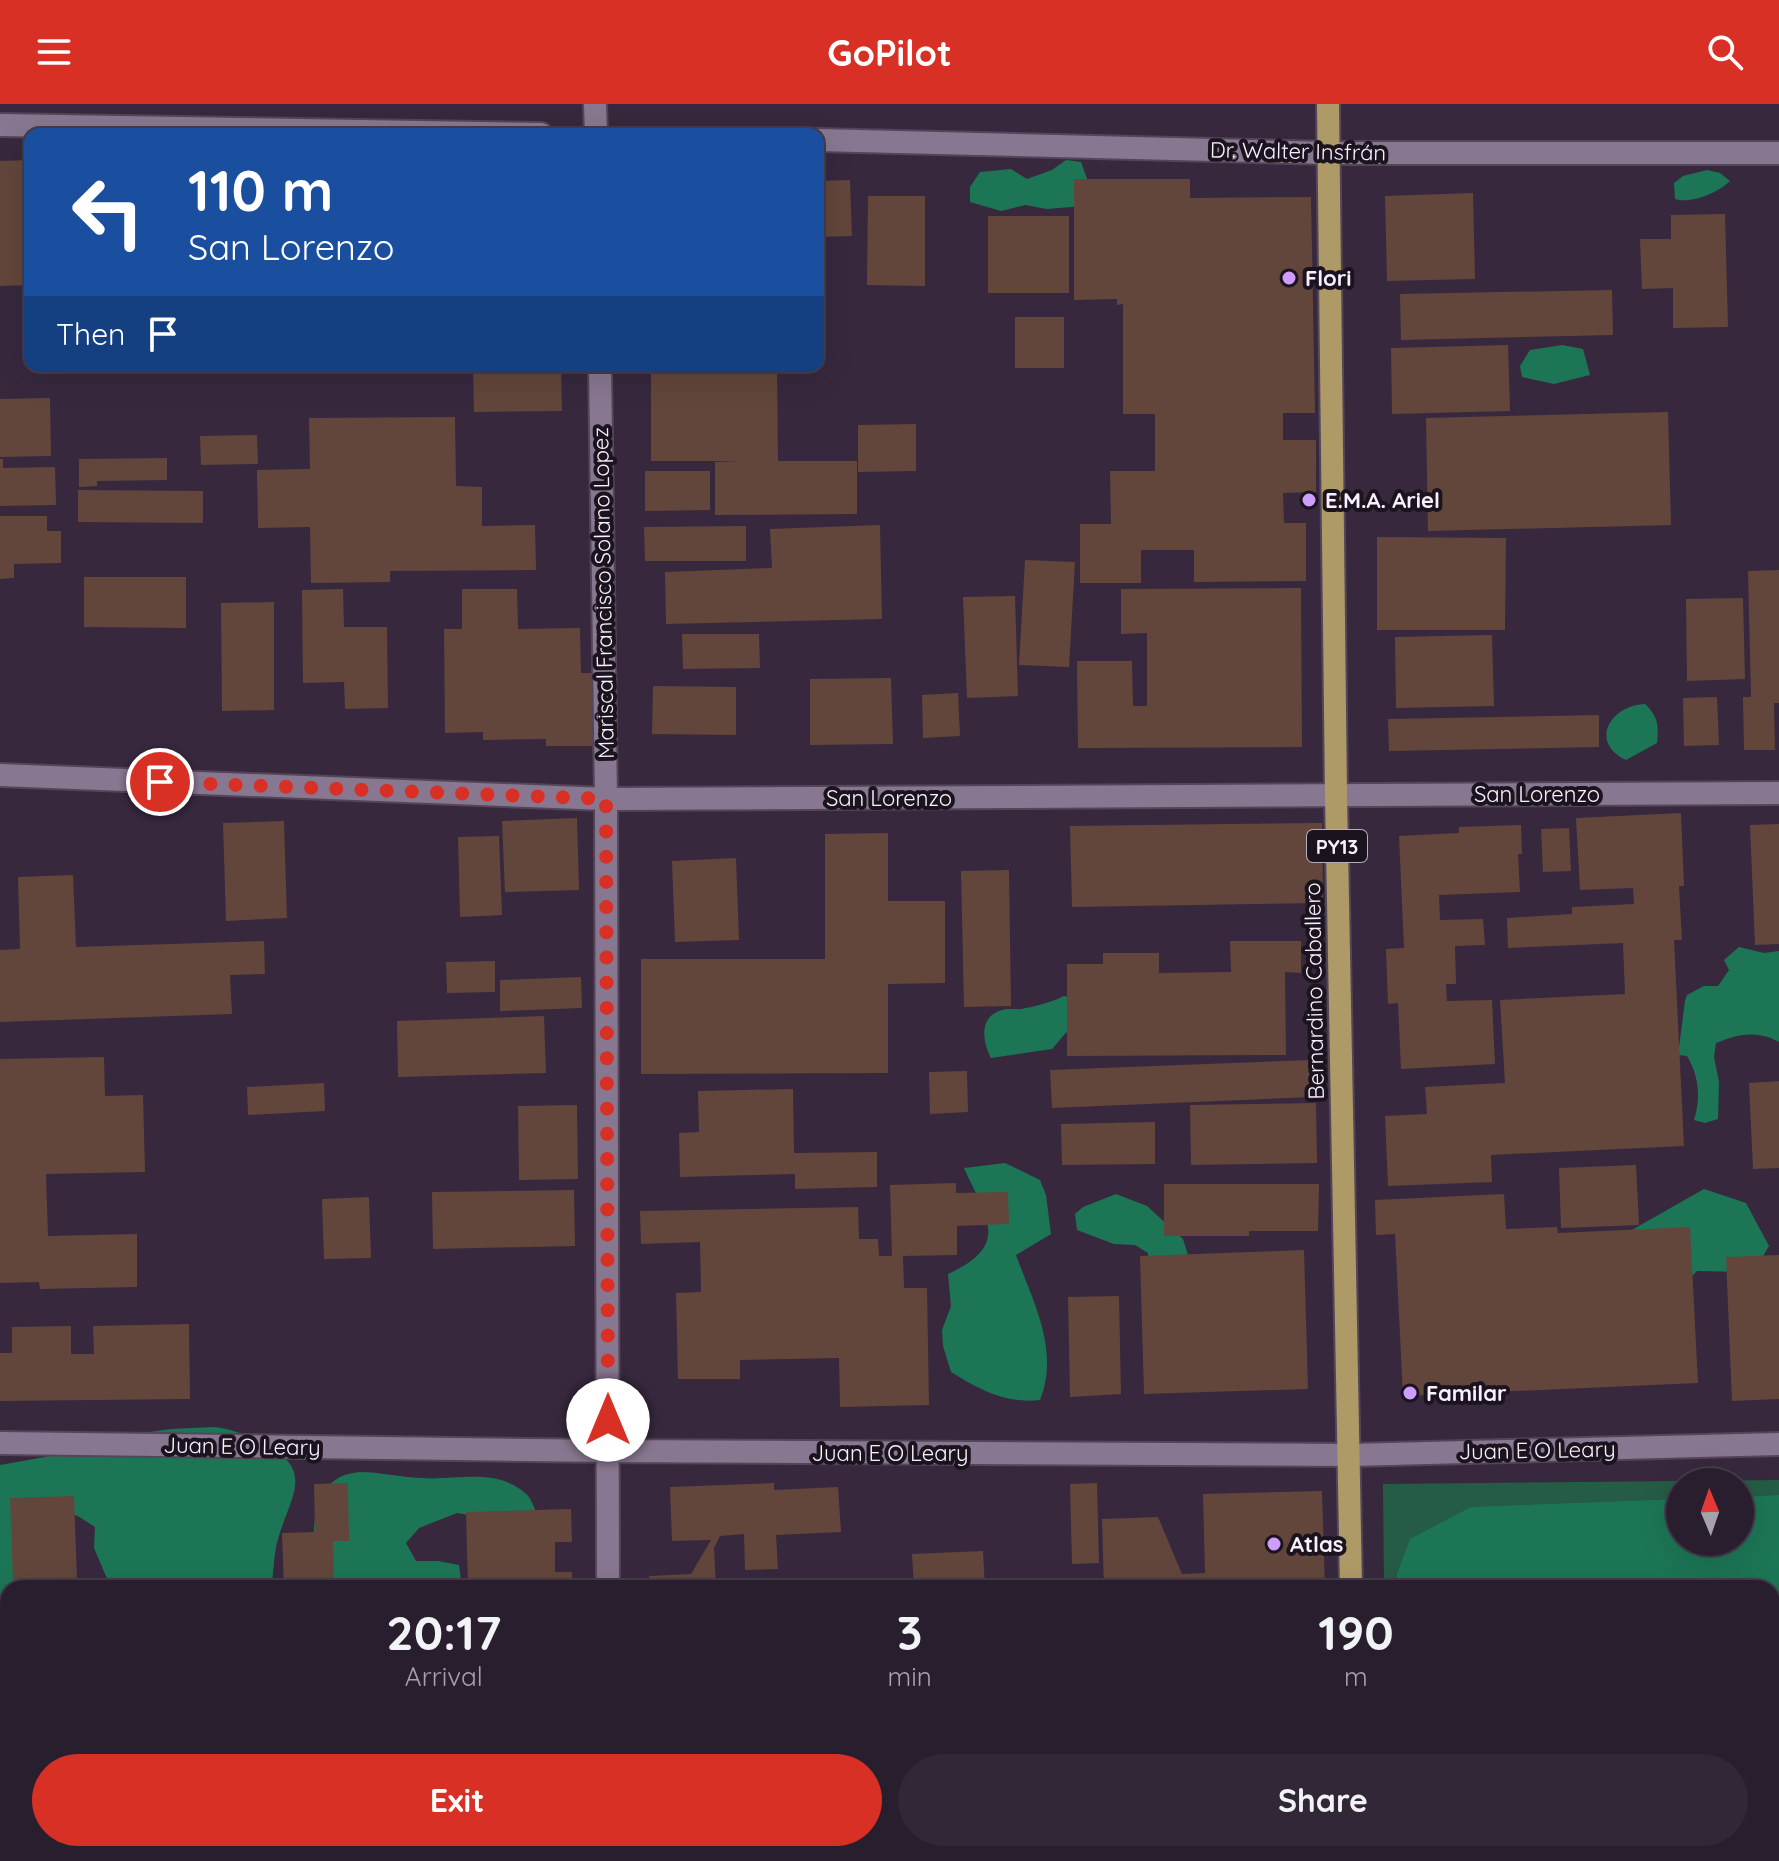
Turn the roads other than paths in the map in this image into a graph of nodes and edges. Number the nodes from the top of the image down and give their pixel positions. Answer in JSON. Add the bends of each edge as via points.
{"nodes":[{"id":1,"x":595,"y":104,"type":"edge"},
{"id":2,"x":1328,"y":104,"type":"edge"},
{"id":3,"x":0,"y":125,"type":"edge"},
{"id":4,"x":180,"y":128,"type":"edge"},
{"id":5,"x":596,"y":128,"type":"edge"},
{"id":6,"x":824,"y":140,"type":"edge"},
{"id":7,"x":1329,"y":153,"type":"junction"},
{"id":8,"x":1779,"y":153,"type":"edge"},
{"id":9,"x":600,"y":372,"type":"edge"},
{"id":10,"x":0,"y":775,"type":"edge"},
{"id":11,"x":1779,"y":793,"type":"edge"},
{"id":12,"x":1336,"y":795,"type":"junction"},
{"id":13,"x":606,"y":799,"type":"junction"},
{"id":14,"x":0,"y":1443,"type":"edge"},
{"id":15,"x":1779,"y":1444,"type":"edge"},
{"id":16,"x":608,"y":1451,"type":"junction"},
{"id":17,"x":1350,"y":1455,"type":"junction"},
{"id":18,"x":608,"y":1580,"type":"edge"},
{"id":19,"x":1351,"y":1580,"type":"edge"}],
"edges":[{"from":1,"to":5,"type":"street"},
{"from":2,"to":7,"type":"highway","name":"Bernardino Caballero","number":"PY13"},
{"from":3,"to":4,"type":"street"},
{"from":6,"to":7,"type":"street","name":"Dr. Walter Insfrán"},
{"from":7,"to":8,"type":"street","name":"Dr. Walter Insfrán"},
{"from":7,"to":12,"type":"highway","name":"Bernardino Caballero","number":"PY13"},
{"from":9,"to":13,"type":"street","name":"Mariscal Francisco Solano Lopez"},
{"from":10,"to":13,"type":"street","name":"San Lorenzo"},
{"from":11,"to":12,"type":"street","name":"San Lorenzo"},
{"from":12,"to":13,"type":"street","name":"San Lorenzo"},
{"from":12,"to":17,"type":"highway","name":"Bernardino Caballero","number":"PY13"},
{"from":13,"to":16,"type":"street","name":"Mariscal Francisco Solano Lopez"},
{"from":14,"to":16,"type":"street","name":"Juan E O Leary"},
{"from":15,"to":17,"type":"street","name":"Juan E O Leary"},
{"from":16,"to":17,"type":"street","name":"Juan E O Leary"},
{"from":16,"to":18,"type":"street","name":"Mariscal Francisco Solano Lopez"},
{"from":17,"to":19,"type":"highway","name":"Bernardino Caballero","number":"PY13"}]}
